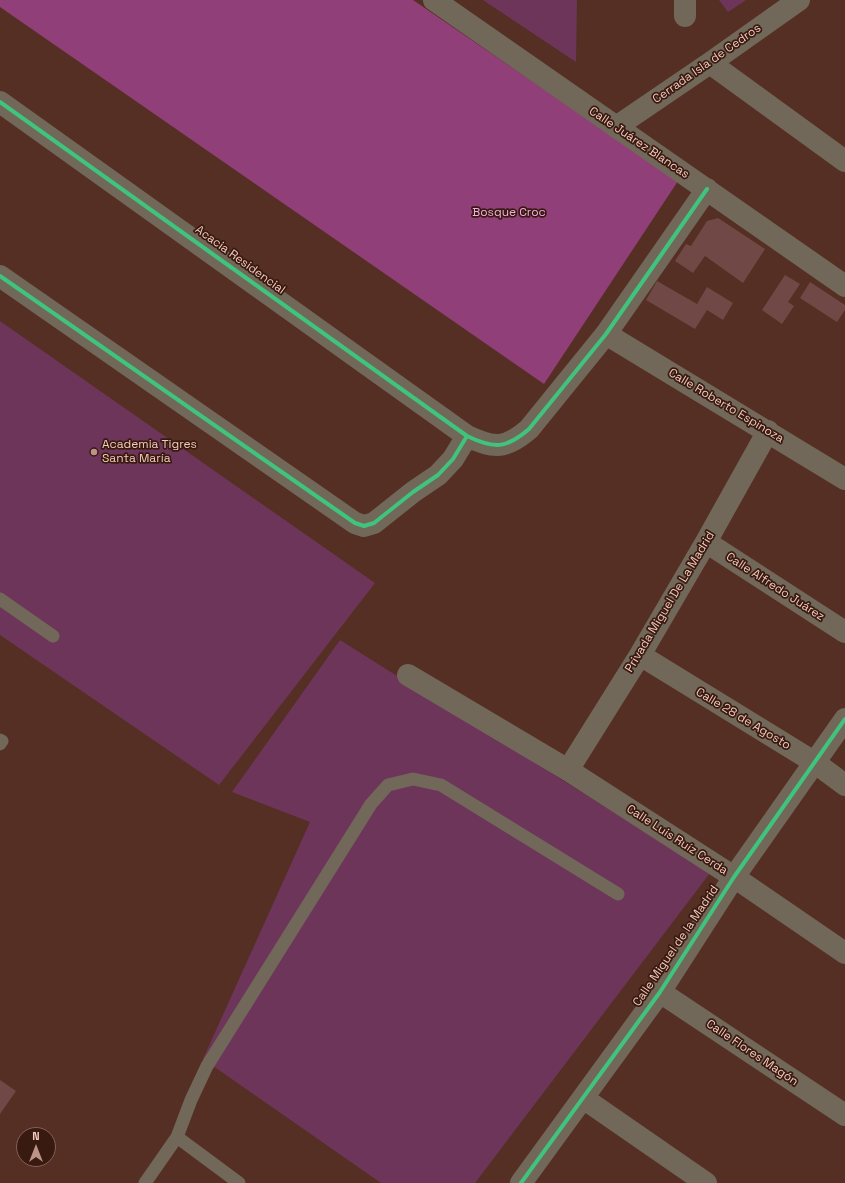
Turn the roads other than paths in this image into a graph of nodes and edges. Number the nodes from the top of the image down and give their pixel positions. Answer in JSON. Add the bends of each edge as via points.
{"nodes":[{"id":1,"x":434,"y":0,"type":"edge"},
{"id":2,"x":799,"y":0,"type":"edge"},
{"id":3,"x":710,"y":63,"type":"junction"},
{"id":4,"x":0,"y":102,"type":"edge"},
{"id":5,"x":616,"y":127,"type":"junction"},
{"id":6,"x":845,"y":161,"type":"edge"},
{"id":7,"x":707,"y":189,"type":"junction"},
{"id":8,"x":0,"y":276,"type":"edge"},
{"id":9,"x":845,"y":286,"type":"edge"},
{"id":10,"x":606,"y":334,"type":"junction"},
{"id":11,"x":768,"y":432,"type":"junction"},
{"id":12,"x":467,"y":436,"type":"junction"},
{"id":13,"x":845,"y":480,"type":"edge"},
{"id":14,"x":706,"y":542,"type":"junction"},
{"id":15,"x":0,"y":599,"type":"edge"},
{"id":16,"x":845,"y":632,"type":"edge"},
{"id":17,"x":52,"y":636,"type":"dead end"},
{"id":18,"x":640,"y":655,"type":"junction"},
{"id":19,"x":408,"y":675,"type":"dead end"},
{"id":20,"x":845,"y":719,"type":"edge"},
{"id":21,"x":0,"y":740,"type":"edge"},
{"id":22,"x":0,"y":744,"type":"edge"},
{"id":23,"x":814,"y":762,"type":"junction"},
{"id":24,"x":568,"y":770,"type":"junction"},
{"id":25,"x":845,"y":785,"type":"edge"},
{"id":26,"x":734,"y":876,"type":"junction"},
{"id":27,"x":618,"y":894,"type":"dead end"},
{"id":28,"x":845,"y":953,"type":"edge"},
{"id":29,"x":660,"y":992,"type":"junction"},
{"id":30,"x":583,"y":1098,"type":"junction"},
{"id":31,"x":845,"y":1114,"type":"edge"},
{"id":32,"x":177,"y":1137,"type":"junction"},
{"id":33,"x":145,"y":1183,"type":"edge"},
{"id":34,"x":239,"y":1183,"type":"edge"},
{"id":35,"x":521,"y":1183,"type":"edge"},
{"id":36,"x":706,"y":1183,"type":"edge"}],
"edges":[{"from":1,"to":5,"type":"street","name":"Calle Juárez Blancas"},
{"from":2,"to":3,"type":"street","name":"Cerrada Isla de Cedros"},
{"from":3,"to":5,"type":"street","name":"Cerrada Isla de Cedros"},
{"from":3,"to":6,"type":"street"},
{"from":4,"to":12,"type":"street","name":"Acacia Residencial"},
{"from":5,"to":7,"type":"street","name":"Calle Juárez Blancas"},
{"from":7,"to":9,"type":"street","name":"Calle Juárez Blancas"},
{"from":7,"to":10,"type":"street","name":"Acacia Residencial"},
{"from":8,"to":12,"type":"street","via":[[355,523],[364,526],[374,523],[438,475],[453,459]]},
{"from":10,"to":11,"type":"street","name":"Calle Roberto Espinoza"},
{"from":10,"to":12,"type":"street","name":"Acacia Residencial","via":[[529,429],[517,439],[503,445],[488,445]]},
{"from":11,"to":13,"type":"street","name":"Calle Roberto Espinoza"},
{"from":11,"to":14,"type":"street","name":"Privada Miguel De La Madrid"},
{"from":14,"to":16,"type":"street","name":"Calle Alfredo Juárez"},
{"from":14,"to":18,"type":"street","name":"Privada Miguel De La Madrid"},
{"from":15,"to":17,"type":"lane"},
{"from":18,"to":23,"type":"street","name":"Calle 28 de Agosto"},
{"from":18,"to":24,"type":"street","name":"Privada Miguel De La Madrid"},
{"from":19,"to":24,"type":"street","name":"Calle Luis Ruíz Cerda"},
{"from":20,"to":23,"type":"street","name":"Calle Miguel de la Madrid"},
{"from":21,"to":22,"type":"lane"},
{"from":23,"to":25,"type":"street","name":"Calle 28 de Agosto"},
{"from":23,"to":26,"type":"street","name":"Calle Miguel de la Madrid"},
{"from":24,"to":26,"type":"street","name":"Calle Luis Ruíz Cerda"},
{"from":26,"to":28,"type":"street","name":"Calle Luis Ruíz Cerda"},
{"from":26,"to":29,"type":"street","name":"Calle Miguel de la Madrid"},
{"from":27,"to":32,"type":"lane","via":[[441,785],[413,779],[388,785],[371,804],[207,1066]]},
{"from":29,"to":30,"type":"street","name":"Calle Miguel de la Madrid"},
{"from":29,"to":31,"type":"street","name":"Calle Flores Magón"},
{"from":30,"to":35,"type":"street","name":"Calle Miguel de la Madrid"},
{"from":30,"to":36,"type":"street"},
{"from":32,"to":33,"type":"lane"},
{"from":32,"to":34,"type":"lane"}]}
